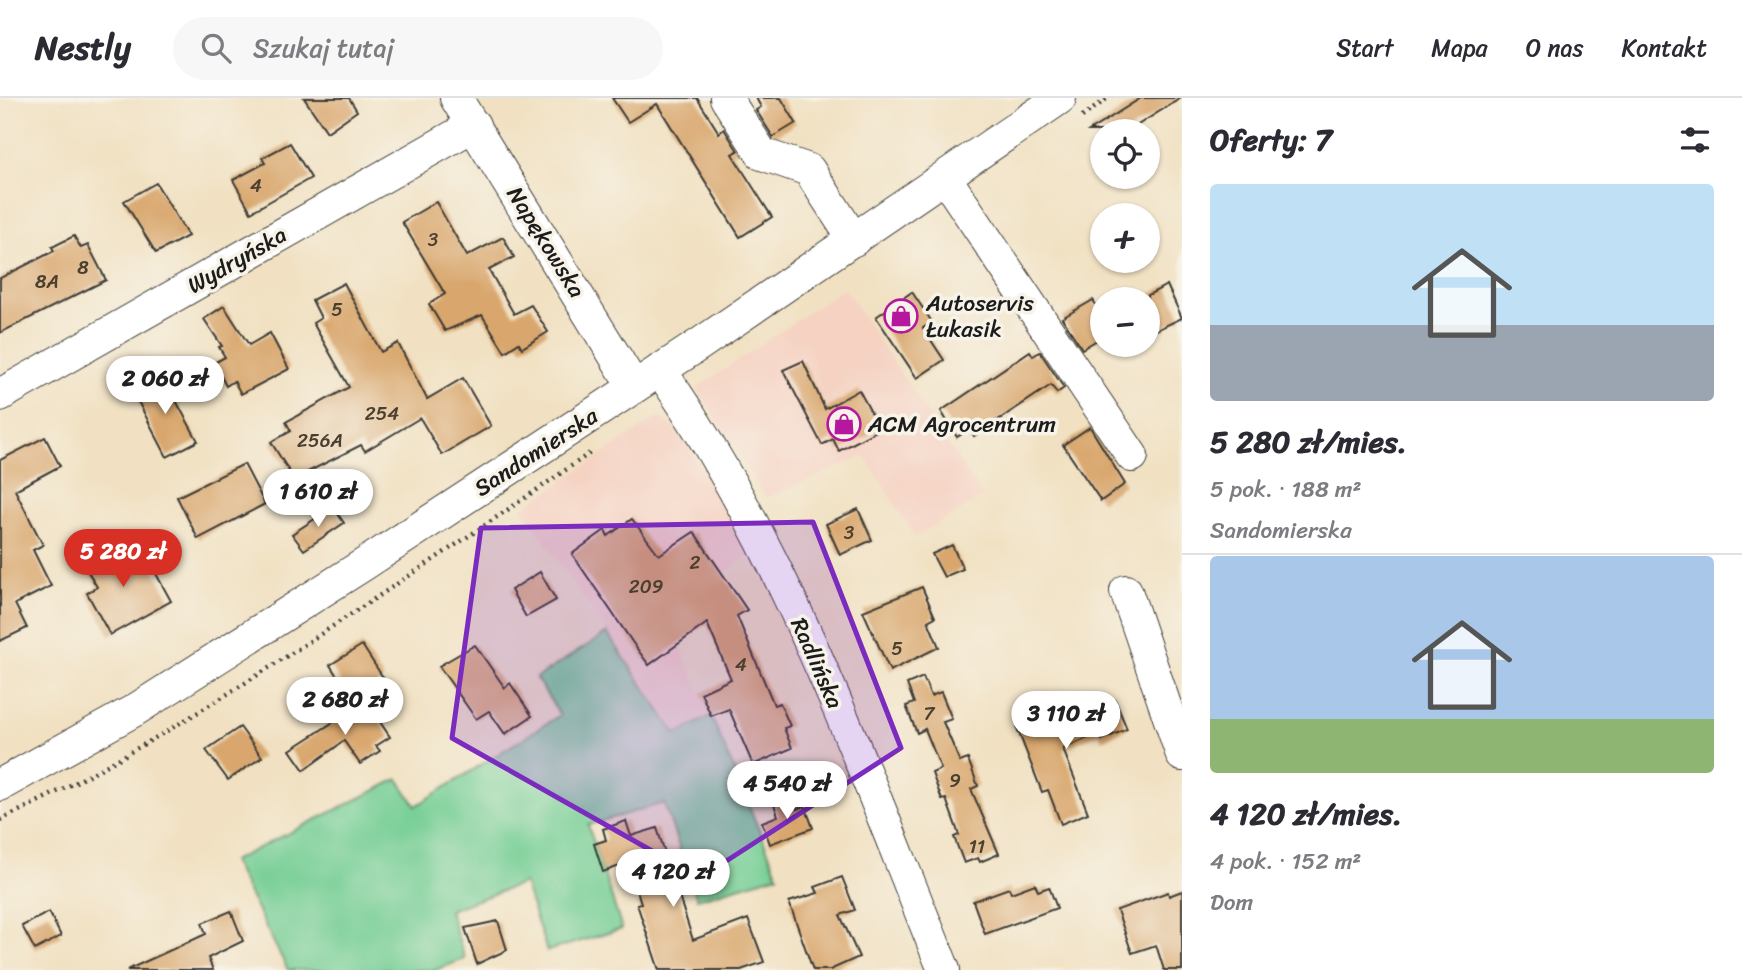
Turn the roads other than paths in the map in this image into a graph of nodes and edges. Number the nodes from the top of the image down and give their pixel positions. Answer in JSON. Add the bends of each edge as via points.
{"nodes":[{"id":1,"x":456,"y":98,"type":"edge"},
{"id":2,"x":726,"y":98,"type":"edge"},
{"id":3,"x":1060,"y":98,"type":"edge"},
{"id":4,"x":474,"y":125,"type":"junction"},
{"id":5,"x":946,"y":179,"type":"junction"},
{"id":6,"x":854,"y":240,"type":"junction"},
{"id":7,"x":660,"y":370,"type":"junction"},
{"id":8,"x":634,"y":387,"type":"junction"},
{"id":9,"x":0,"y":396,"type":"edge"},
{"id":10,"x":1132,"y":456,"type":"dead end"},
{"id":11,"x":1126,"y":591,"type":"dead end"},
{"id":12,"x":1182,"y":755,"type":"edge"},
{"id":13,"x":0,"y":785,"type":"edge"},
{"id":14,"x":944,"y":970,"type":"edge"}],
"edges":[{"from":1,"to":4,"type":"street","name":"Napękowska"},
{"from":2,"to":6,"type":"street","via":[[762,154],[809,170]]},
{"from":3,"to":5,"type":"street","name":"Sandomierska"},
{"from":4,"to":8,"type":"street","name":"Napękowska"},
{"from":4,"to":9,"type":"street","name":"Wydryńska"},
{"from":5,"to":6,"type":"street","name":"Sandomierska"},
{"from":5,"to":10,"type":"street"},
{"from":6,"to":7,"type":"street","name":"Sandomierska"},
{"from":7,"to":8,"type":"street","name":"Sandomierska"},
{"from":7,"to":14,"type":"street","name":"Radlińska","via":[[749,514],[830,690]]},
{"from":8,"to":13,"type":"street","name":"Sandomierska","via":[[135,710]]},
{"from":11,"to":12,"type":"street"}]}
